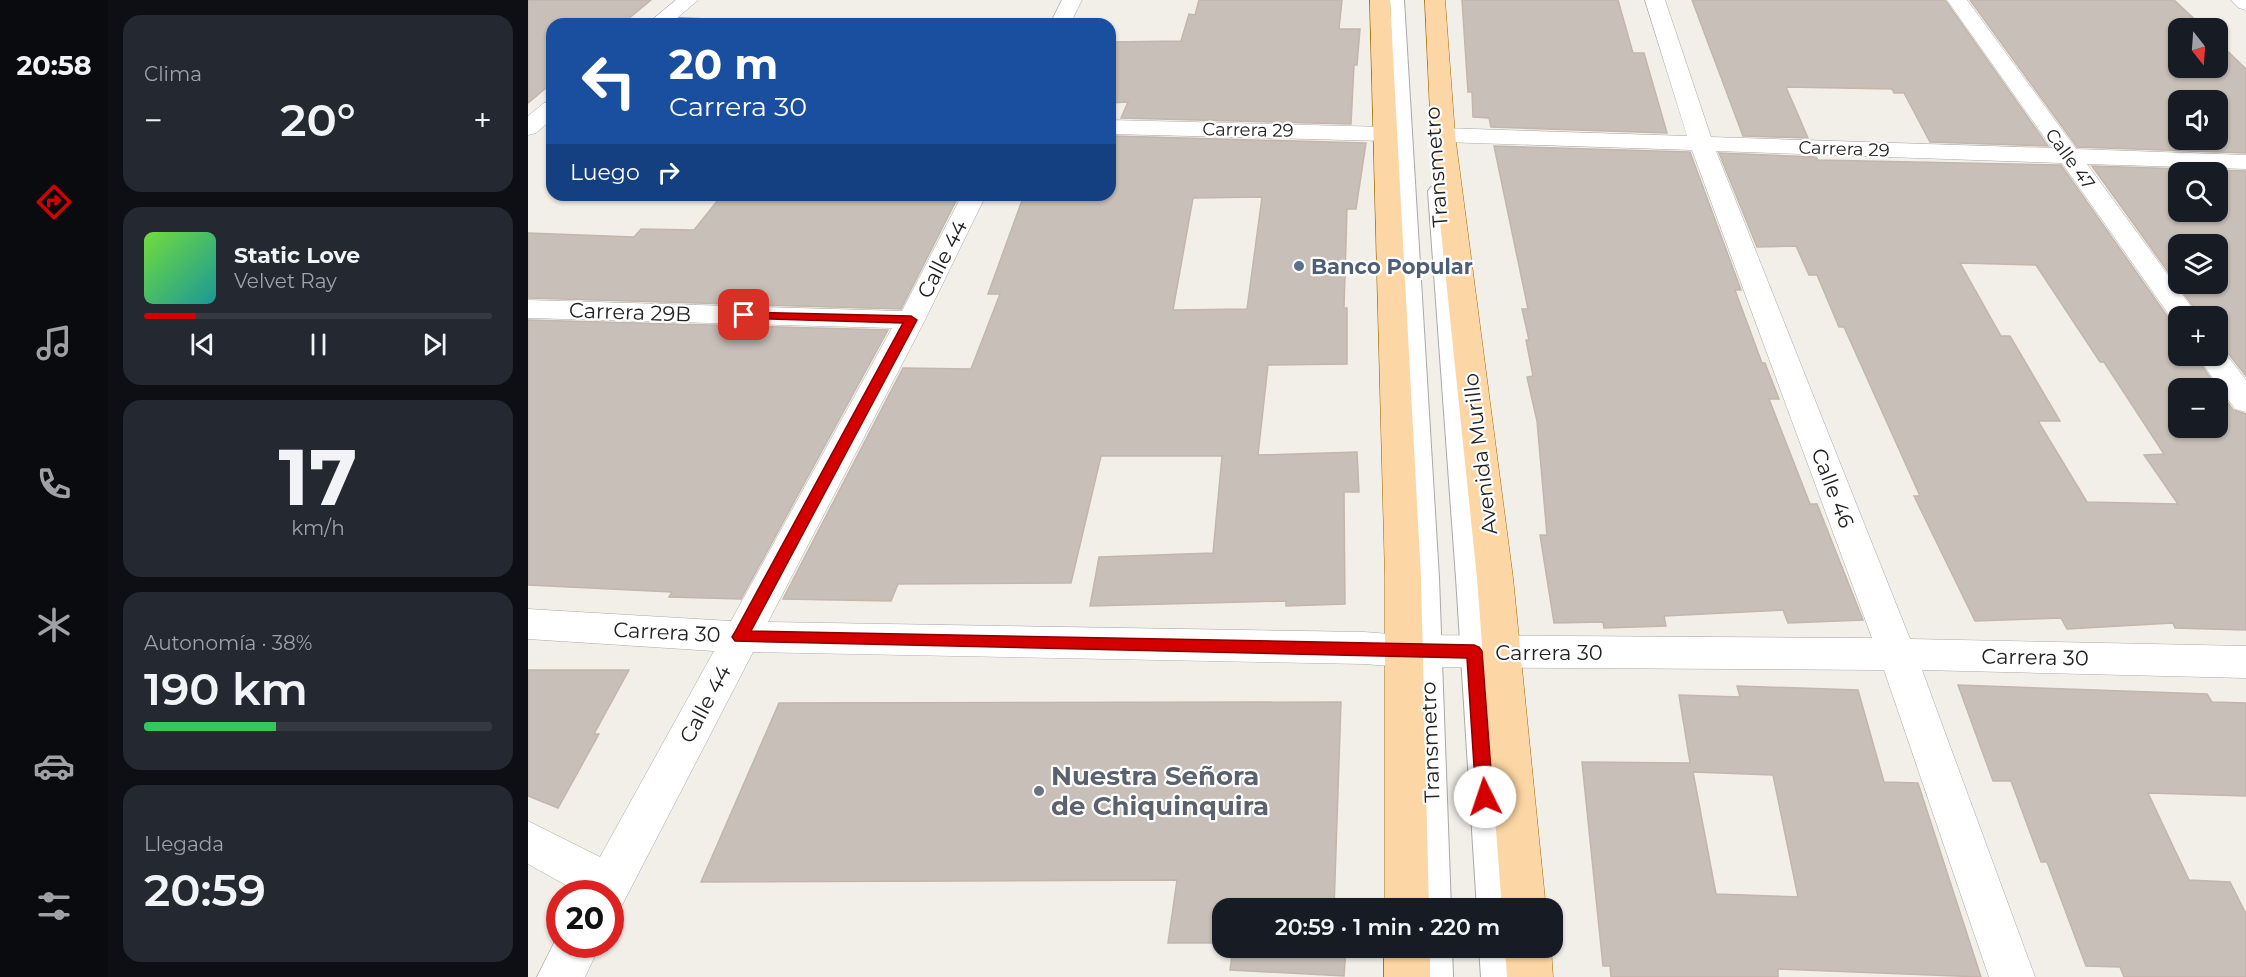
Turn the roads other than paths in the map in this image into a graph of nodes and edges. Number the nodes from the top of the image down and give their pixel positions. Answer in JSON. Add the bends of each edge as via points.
{"nodes":[{"id":1,"x":687,"y":0,"type":"edge"},
{"id":2,"x":1072,"y":0,"type":"edge"},
{"id":3,"x":1380,"y":0,"type":"edge"},
{"id":4,"x":1397,"y":0,"type":"edge"},
{"id":5,"x":1426,"y":0,"type":"edge"},
{"id":6,"x":1435,"y":0,"type":"edge"},
{"id":7,"x":1655,"y":0,"type":"edge"},
{"id":8,"x":1957,"y":0,"type":"edge"},
{"id":9,"x":2241,"y":0,"type":"edge"},
{"id":10,"x":2246,"y":4,"type":"edge"},
{"id":11,"x":665,"y":18,"type":"edge"},
{"id":12,"x":1063,"y":18,"type":"edge"},
{"id":13,"x":1116,"y":127,"type":"edge"},
{"id":14,"x":1386,"y":134,"type":"junction"},
{"id":15,"x":1443,"y":135,"type":"junction"},
{"id":16,"x":1701,"y":144,"type":"junction"},
{"id":17,"x":2068,"y":156,"type":"junction"},
{"id":18,"x":2246,"y":162,"type":"edge"},
{"id":19,"x":971,"y":201,"type":"edge"},
{"id":20,"x":2177,"y":306,"type":"edge"},
{"id":21,"x":528,"y":309,"type":"edge"},
{"id":22,"x":911,"y":320,"type":"junction"},
{"id":23,"x":2219,"y":366,"type":"edge"},
{"id":24,"x":2246,"y":402,"type":"edge"},
{"id":25,"x":528,"y":624,"type":"edge"},
{"id":26,"x":740,"y":637,"type":"junction"},
{"id":27,"x":1415,"y":651,"type":"junction"},
{"id":28,"x":1487,"y":651,"type":"junction"},
{"id":29,"x":1897,"y":654,"type":"junction"},
{"id":30,"x":2246,"y":662,"type":"edge"},
{"id":31,"x":528,"y":841,"type":"edge"},
{"id":32,"x":590,"y":880,"type":"edge"},
{"id":33,"x":611,"y":880,"type":"edge"},
{"id":34,"x":1407,"y":898,"type":"edge"},
{"id":35,"x":1433,"y":898,"type":"edge"},
{"id":36,"x":1493,"y":898,"type":"edge"},
{"id":37,"x":1522,"y":898,"type":"edge"},
{"id":38,"x":570,"y":958,"type":"edge"},
{"id":39,"x":1407,"y":958,"type":"edge"},
{"id":40,"x":1436,"y":958,"type":"edge"},
{"id":41,"x":1497,"y":958,"type":"edge"},
{"id":42,"x":1529,"y":958,"type":"edge"},
{"id":43,"x":560,"y":977,"type":"edge"},
{"id":44,"x":1407,"y":977,"type":"edge"},
{"id":45,"x":1436,"y":977,"type":"edge"},
{"id":46,"x":1498,"y":977,"type":"edge"},
{"id":47,"x":1530,"y":977,"type":"edge"},
{"id":48,"x":2012,"y":977,"type":"edge"}],
"edges":[{"from":1,"to":11,"type":"street"},
{"from":2,"to":12,"type":"street"},
{"from":3,"to":14,"type":"main road"},
{"from":4,"to":27,"type":"lane","name":"Transmetro","via":[[1426,578]]},
{"from":5,"to":28,"type":"lane","name":"Transmetro","via":[[1433,134]]},
{"from":6,"to":15,"type":"main road","name":"Avenida Murillo"},
{"from":7,"to":16,"type":"street","name":"Calle 46"},
{"from":8,"to":17,"type":"street","name":"Calle 47"},
{"from":9,"to":10,"type":"street"},
{"from":13,"to":14,"type":"street","name":"Carrera 29"},
{"from":14,"to":27,"type":"main road","via":[[1403,578]]},
{"from":15,"to":16,"type":"street","name":"Carrera 29"},
{"from":15,"to":28,"type":"main road","name":"Avenida Murillo","via":[[1495,578]]},
{"from":16,"to":17,"type":"street","name":"Carrera 29"},
{"from":16,"to":29,"type":"street","name":"Calle 46"},
{"from":17,"to":18,"type":"street","name":"Carrera 29"},
{"from":17,"to":20,"type":"street","name":"Calle 47"},
{"from":19,"to":22,"type":"street","name":"Calle 44"},
{"from":21,"to":22,"type":"street","name":"Carrera 29B"},
{"from":22,"to":26,"type":"street","name":"Calle 44"},
{"from":23,"to":24,"type":"street"},
{"from":25,"to":26,"type":"street","name":"Carrera 30"},
{"from":26,"to":27,"type":"street","name":"Carrera 30"},
{"from":26,"to":33,"type":"street","name":"Calle 44"},
{"from":27,"to":28,"type":"street","name":"Carrera 30"},
{"from":27,"to":34,"type":"main road"},
{"from":27,"to":35,"type":"lane","name":"Transmetro"},
{"from":28,"to":29,"type":"street","name":"Carrera 30"},
{"from":28,"to":36,"type":"lane","name":"Transmetro"},
{"from":28,"to":37,"type":"main road","name":"Avenida Murillo"},
{"from":29,"to":30,"type":"street","name":"Carrera 30"},
{"from":29,"to":48,"type":"street","name":"Calle 46"},
{"from":31,"to":32,"type":"street"},
{"from":38,"to":43,"type":"street"},
{"from":39,"to":44,"type":"main road"},
{"from":40,"to":45,"type":"lane"},
{"from":41,"to":46,"type":"lane"},
{"from":42,"to":47,"type":"main road"}]}
